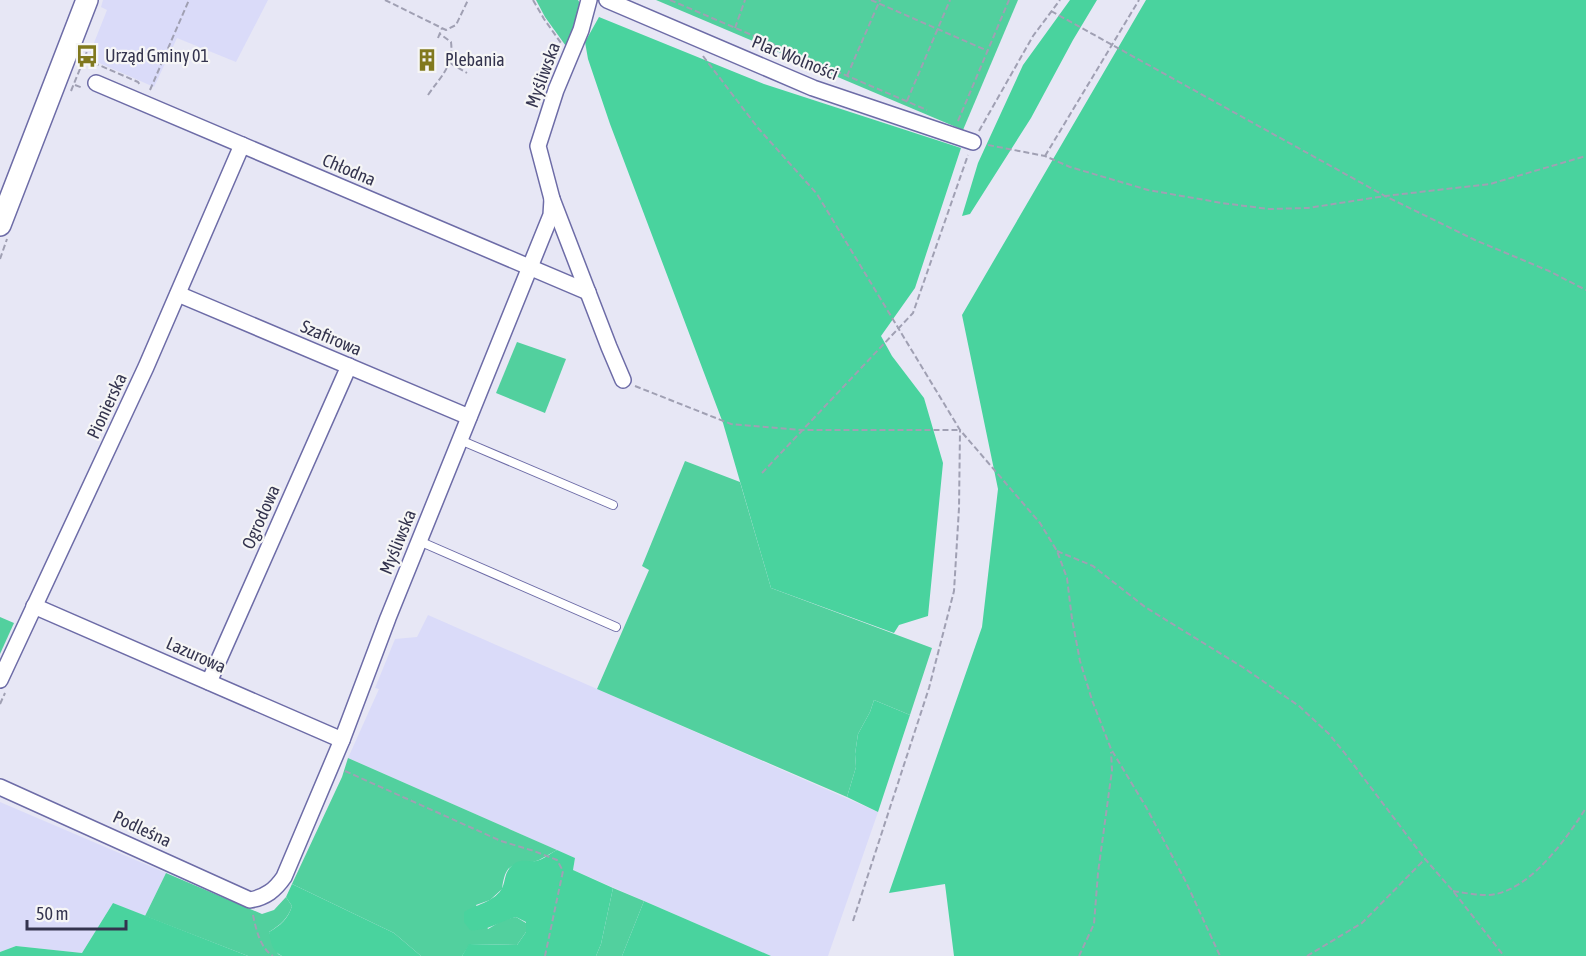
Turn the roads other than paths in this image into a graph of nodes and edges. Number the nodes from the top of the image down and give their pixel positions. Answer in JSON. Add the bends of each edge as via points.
{"nodes":[{"id":1,"x":87,"y":0,"type":"edge"},
{"id":2,"x":589,"y":0,"type":"edge"},
{"id":3,"x":607,"y":0,"type":"edge"},
{"id":4,"x":91,"y":86,"type":"road end"},
{"id":5,"x":973,"y":142,"type":"road end"},
{"id":6,"x":242,"y":146,"type":"junction"},
{"id":7,"x":552,"y":199,"type":"junction"},
{"id":8,"x":0,"y":225,"type":"edge"},
{"id":9,"x":529,"y":267,"type":"junction"},
{"id":10,"x":588,"y":292,"type":"junction"},
{"id":11,"x":178,"y":294,"type":"junction"},
{"id":12,"x":349,"y":366,"type":"junction"},
{"id":13,"x":623,"y":380,"type":"road end"},
{"id":14,"x":470,"y":417,"type":"junction"},
{"id":15,"x":460,"y":440,"type":"junction"},
{"id":16,"x":613,"y":505,"type":"dead end"},
{"id":17,"x":419,"y":541,"type":"junction"},
{"id":18,"x":34,"y":606,"type":"junction"},
{"id":19,"x":616,"y":627,"type":"dead end"},
{"id":20,"x":208,"y":682,"type":"junction"},
{"id":21,"x":2,"y":686,"type":"edge"},
{"id":22,"x":342,"y":740,"type":"junction"},
{"id":23,"x":0,"y":788,"type":"edge"},
{"id":24,"x":250,"y":900,"type":"joint"}],
"edges":[{"from":1,"to":8,"type":"main road"},
{"from":2,"to":7,"type":"street","name":"Myśliwska","via":[[538,146]]},
{"from":3,"to":5,"type":"street","name":"Plac Wolności","via":[[813,88]]},
{"from":4,"to":6,"type":"street","name":"Chłodna","via":[[146,100]]},
{"from":6,"to":9,"type":"street","name":"Chłodna"},
{"from":6,"to":11,"type":"street","name":"Pionierska"},
{"from":7,"to":9,"type":"street","name":"Myśliwska","via":[[551,215]]},
{"from":7,"to":10,"type":"street","name":"Myśliwska"},
{"from":9,"to":10,"type":"street","name":"Chłodna"},
{"from":9,"to":14,"type":"street","name":"Myśliwska"},
{"from":10,"to":13,"type":"street","name":"Myśliwska"},
{"from":11,"to":12,"type":"street","name":"Szafirowa"},
{"from":11,"to":18,"type":"street","name":"Pionierska"},
{"from":12,"to":14,"type":"street","name":"Szafirowa"},
{"from":12,"to":20,"type":"street","name":"Ogrodowa"},
{"from":14,"to":15,"type":"street","name":"Myśliwska"},
{"from":15,"to":16,"type":"lane"},
{"from":15,"to":17,"type":"street","name":"Myśliwska"},
{"from":17,"to":19,"type":"lane"},
{"from":17,"to":22,"type":"street","name":"Myśliwska"},
{"from":18,"to":20,"type":"street","name":"Lazurowa"},
{"from":18,"to":21,"type":"street","name":"Pionierska"},
{"from":20,"to":22,"type":"street","name":"Lazurowa"},
{"from":22,"to":24,"type":"street","name":"Myśliwska","via":[[284,877],[268,895]]},
{"from":23,"to":24,"type":"street","name":"Podleśna"}]}
